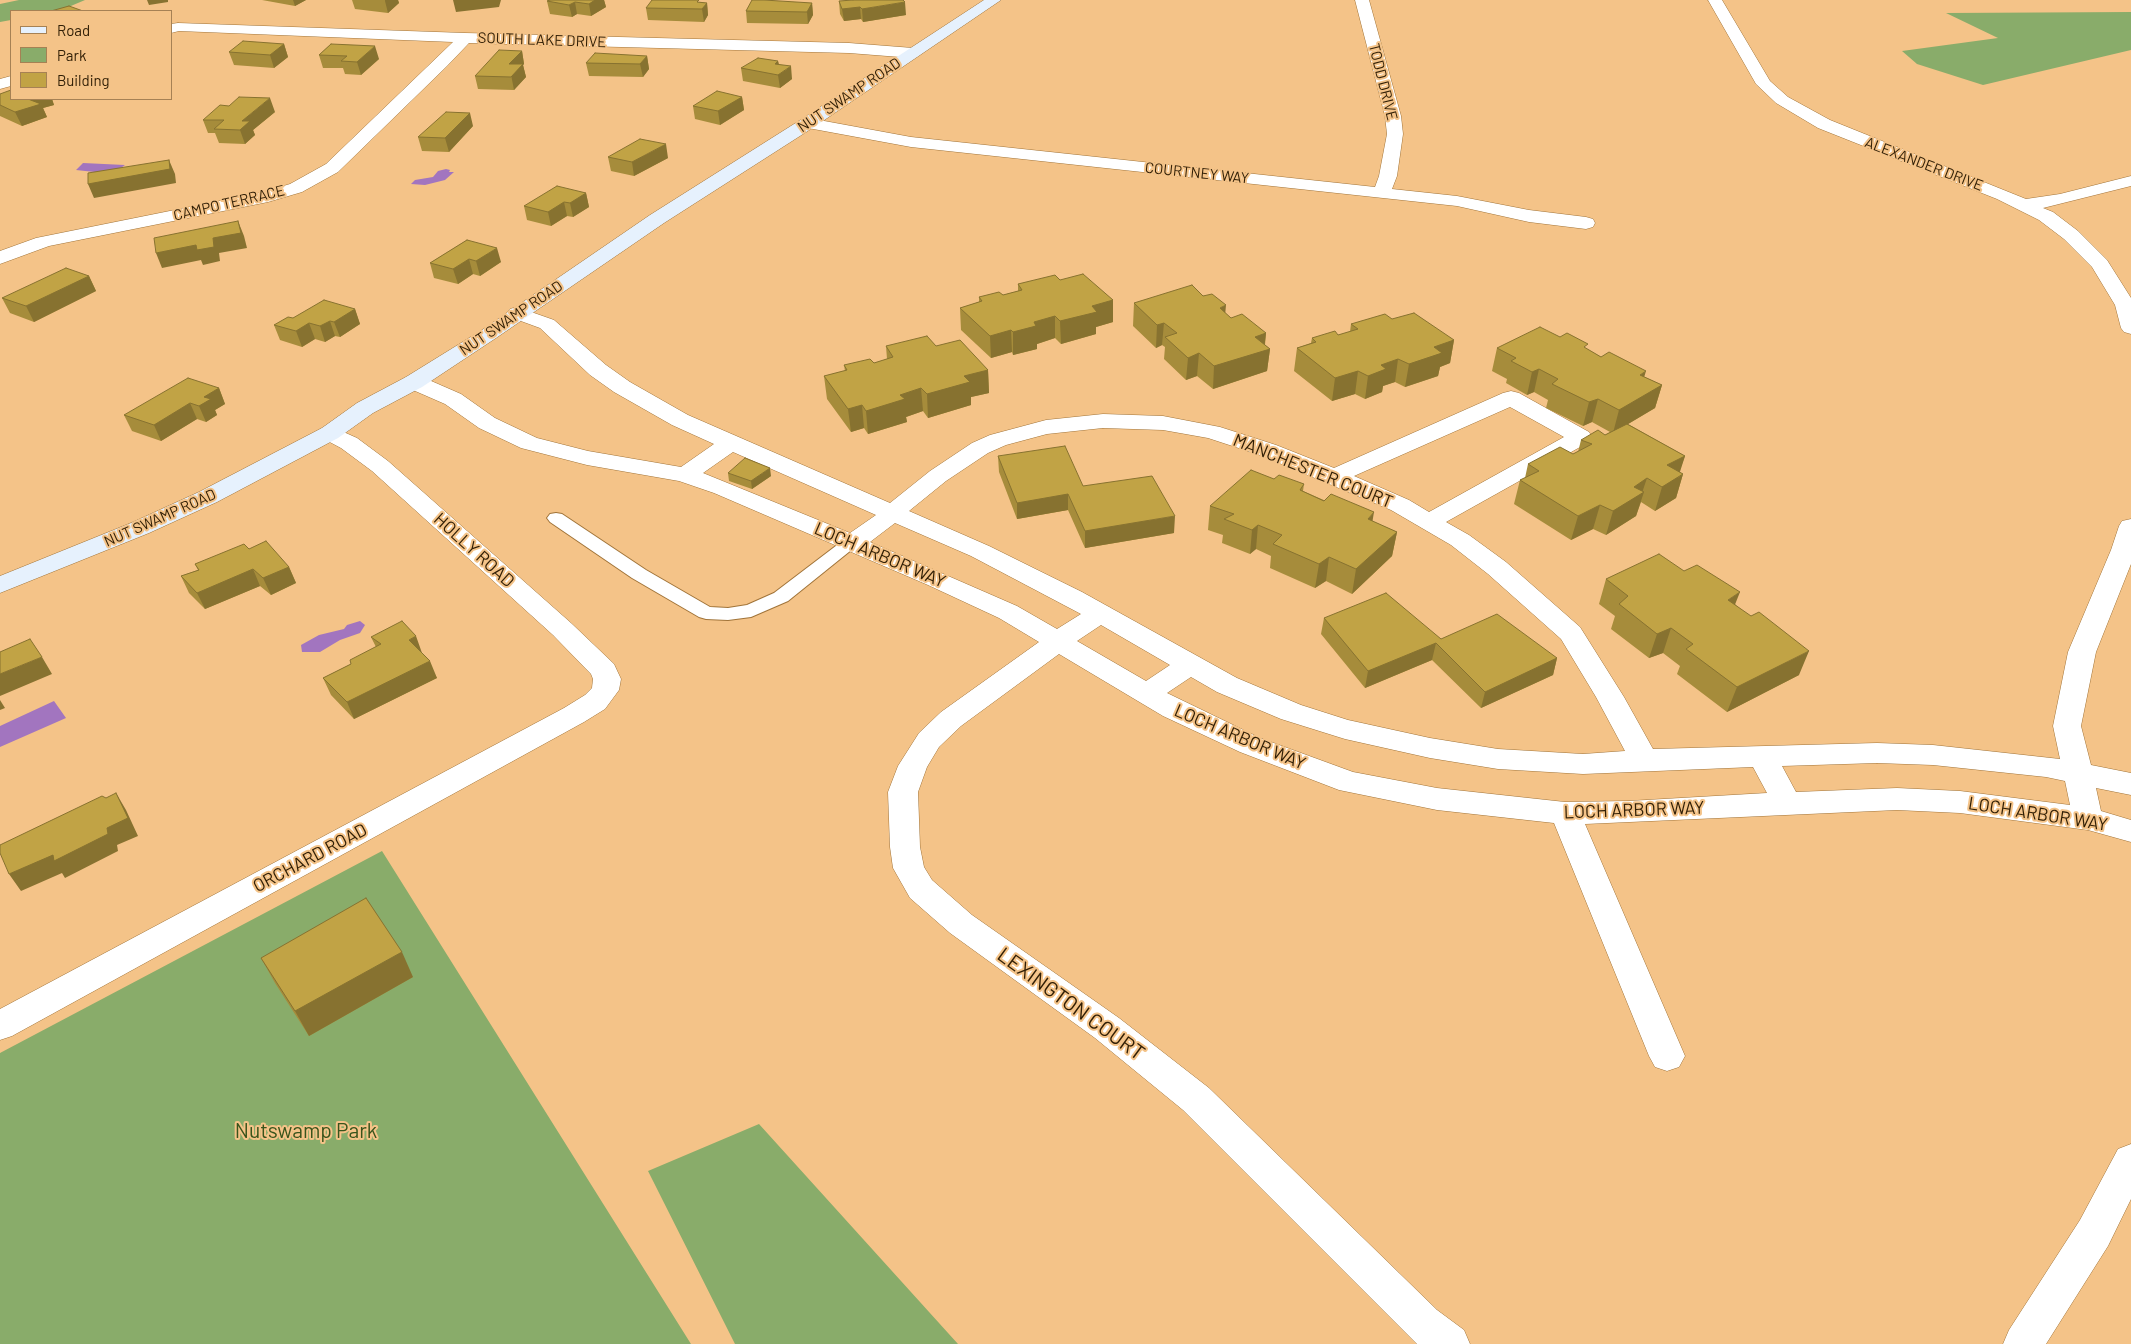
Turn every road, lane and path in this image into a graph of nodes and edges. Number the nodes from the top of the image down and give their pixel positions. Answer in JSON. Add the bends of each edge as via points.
{"nodes":[{"id":1,"x":994,"y":0,"type":"edge"},
{"id":2,"x":1362,"y":0,"type":"edge"},
{"id":3,"x":1715,"y":0,"type":"edge"},
{"id":4,"x":172,"y":29,"type":"edge"},
{"id":5,"x":465,"y":38,"type":"junction"},
{"id":6,"x":913,"y":52,"type":"junction"},
{"id":7,"x":808,"y":123,"type":"junction"},
{"id":8,"x":2131,"y":181,"type":"edge"},
{"id":9,"x":1381,"y":193,"type":"junction"},
{"id":10,"x":2026,"y":205,"type":"junction"},
{"id":11,"x":1586,"y":223,"type":"dead end"},
{"id":12,"x":0,"y":258,"type":"edge"},
{"id":13,"x":517,"y":314,"type":"junction"},
{"id":14,"x":2131,"y":328,"type":"edge"},
{"id":15,"x":414,"y":382,"type":"junction"},
{"id":16,"x":330,"y":433,"type":"junction"},
{"id":17,"x":730,"y":444,"type":"junction"},
{"id":18,"x":686,"y":475,"type":"junction"},
{"id":19,"x":1334,"y":476,"type":"junction"},
{"id":20,"x":893,"y":513,"type":"junction"},
{"id":21,"x":556,"y":518,"type":"dead end"},
{"id":22,"x":1428,"y":522,"type":"junction"},
{"id":23,"x":2131,"y":526,"type":"edge"},
{"id":24,"x":851,"y":543,"type":"junction"},
{"id":25,"x":0,"y":585,"type":"edge"},
{"id":26,"x":1100,"y":613,"type":"junction"},
{"id":27,"x":1058,"y":641,"type":"junction"},
{"id":28,"x":1190,"y":664,"type":"junction"},
{"id":29,"x":607,"y":679,"type":"joint"},
{"id":30,"x":1146,"y":694,"type":"junction"},
{"id":31,"x":1762,"y":756,"type":"junction"},
{"id":32,"x":1644,"y":760,"type":"junction"},
{"id":33,"x":2076,"y":773,"type":"junction"},
{"id":34,"x":2131,"y":784,"type":"edge"},
{"id":35,"x":1787,"y":803,"type":"junction"},
{"id":36,"x":1565,"y":813,"type":"junction"},
{"id":37,"x":2088,"y":819,"type":"junction"},
{"id":38,"x":2131,"y":831,"type":"edge"},
{"id":39,"x":0,"y":1026,"type":"edge"},
{"id":40,"x":1667,"y":1056,"type":"dead end"},
{"id":41,"x":2131,"y":1161,"type":"edge"},
{"id":42,"x":1450,"y":1344,"type":"edge"},
{"id":43,"x":2023,"y":1344,"type":"edge"}],
"edges":[{"from":1,"to":6,"type":"main road","name":"NUT SWAMP ROAD"},
{"from":2,"to":9,"type":"street","name":"TODD DRIVE","via":[[1395,134],[1388,176]]},
{"from":3,"to":10,"type":"street","name":"ALEXANDER DRIVE","via":[[1764,84],[1794,108],[1841,131]]},
{"from":4,"to":5,"type":"street","name":"SOUTH LAKE DRIVE"},
{"from":5,"to":6,"type":"street","name":"SOUTH LAKE DRIVE"},
{"from":5,"to":12,"type":"street","name":"CAMPO TERRACE","via":[[332,168],[304,184],[268,198],[52,240]]},
{"from":6,"to":7,"type":"main road","name":"NUT SWAMP ROAD"},
{"from":7,"to":9,"type":"street","name":"COURTNEY WAY","via":[[911,142]]},
{"from":7,"to":13,"type":"main road","name":"NUT SWAMP ROAD","via":[[657,218]]},
{"from":8,"to":10,"type":"street"},
{"from":9,"to":11,"type":"street","name":"COURTNEY WAY","via":[[1457,201],[1529,216]]},
{"from":10,"to":14,"type":"street","name":"ALEXANDER DRIVE","via":[[2071,235],[2100,264],[2125,305]]},
{"from":13,"to":15,"type":"main road","name":"NUT SWAMP ROAD"},
{"from":13,"to":17,"type":"street","via":[[547,324],[622,387]]},
{"from":15,"to":16,"type":"main road","name":"NUT SWAMP ROAD","via":[[365,408]]},
{"from":15,"to":18,"type":"street","name":"LOCH ARBOR WAY","via":[[529,443],[587,458]]},
{"from":16,"to":25,"type":"main road","name":"NUT SWAMP ROAD","via":[[259,472],[174,512]]},
{"from":16,"to":29,"type":"street","name":"HOLLY ROAD","via":[[349,442],[380,466],[562,629],[604,670]]},
{"from":17,"to":18,"type":"street"},
{"from":17,"to":20,"type":"street"},
{"from":18,"to":24,"type":"street","name":"LOCH ARBOR WAY"},
{"from":19,"to":20,"type":"street","name":"MANCHESTER COURT","via":[[1234,438],[1188,427],[1134,421],[1072,424],[1027,431],[980,448],[938,476]]},
{"from":19,"to":22,"type":"street","name":"MANCHESTER COURT"},
{"from":19,"to":22,"type":"street","via":[[1511,398],[1581,437]]},
{"from":20,"to":24,"type":"street","name":"MANCHESTER COURT"},
{"from":20,"to":26,"type":"street","via":[[980,551]]},
{"from":21,"to":24,"type":"lane","via":[[639,574],[706,613],[751,611],[781,597]]},
{"from":22,"to":32,"type":"street","name":"MANCHESTER COURT","via":[[1460,540],[1497,568],[1571,633]]},
{"from":23,"to":33,"type":"street","via":[[2082,652],[2067,726]]},
{"from":24,"to":27,"type":"street","name":"LOCH ARBOR WAY","via":[[1008,612]]},
{"from":26,"to":27,"type":"street","name":"LEXINGTON COURT"},
{"from":26,"to":28,"type":"street"},
{"from":27,"to":30,"type":"street","name":"LOCH ARBOR WAY"},
{"from":27,"to":42,"type":"street","name":"LEXINGTON COURT","via":[[950,719],[929,740],[913,766],[903,792],[909,868],[921,889],[961,924],[1107,1028],[1196,1099],[1423,1324]]},
{"from":28,"to":30,"type":"street"},
{"from":28,"to":32,"type":"street","via":[[1227,685],[1291,712],[1344,729],[1422,746],[1498,759],[1583,764]]},
{"from":29,"to":39,"type":"street","name":"ORCHARD ROAD","via":[[605,690],[595,702],[574,715]]},
{"from":30,"to":36,"type":"street","name":"LOCH ARBOR WAY","via":[[1250,745],[1349,782],[1445,800]]},
{"from":31,"to":32,"type":"street"},
{"from":31,"to":33,"type":"street","via":[[1934,755]]},
{"from":31,"to":35,"type":"street"},
{"from":33,"to":34,"type":"street"},
{"from":33,"to":37,"type":"street"},
{"from":35,"to":36,"type":"street","name":"LOCH ARBOR WAY"},
{"from":35,"to":37,"type":"street","name":"LOCH ARBOR WAY","via":[[1897,799],[1960,802]]},
{"from":36,"to":40,"type":"street"},
{"from":37,"to":38,"type":"street","name":"LOCH ARBOR WAY"},
{"from":41,"to":43,"type":"street","via":[[2094,1232]]}]}
